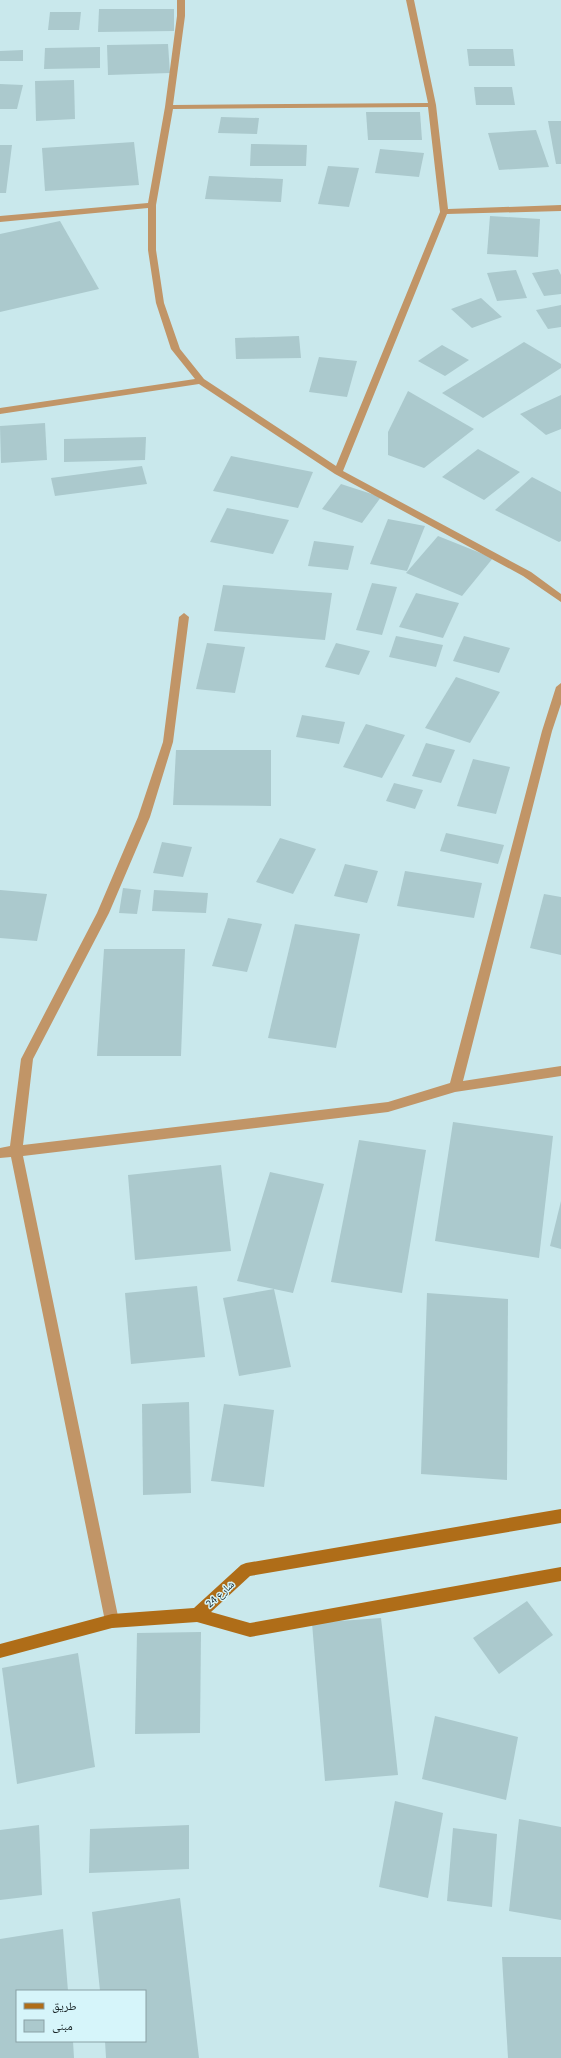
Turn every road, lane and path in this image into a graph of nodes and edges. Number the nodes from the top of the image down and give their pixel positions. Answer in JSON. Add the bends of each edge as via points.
{"nodes":[{"id":1,"x":181,"y":0,"type":"edge"},
{"id":2,"x":410,"y":0,"type":"edge"},
{"id":3,"x":432,"y":105,"type":"junction"},
{"id":4,"x":169,"y":107,"type":"junction"},
{"id":5,"x":152,"y":205,"type":"junction"},
{"id":6,"x":561,"y":208,"type":"edge"},
{"id":7,"x":444,"y":212,"type":"junction"},
{"id":8,"x":0,"y":219,"type":"edge"},
{"id":9,"x":201,"y":381,"type":"junction"},
{"id":10,"x":0,"y":411,"type":"edge"},
{"id":11,"x":338,"y":472,"type":"junction"},
{"id":12,"x":561,"y":599,"type":"edge"},
{"id":13,"x":184,"y":617,"type":"dead end"},
{"id":14,"x":561,"y":687,"type":"edge"},
{"id":15,"x":561,"y":1071,"type":"edge"},
{"id":16,"x":455,"y":1087,"type":"junction"},
{"id":17,"x":16,"y":1150,"type":"junction"},
{"id":18,"x":0,"y":1153,"type":"edge"},
{"id":19,"x":561,"y":1516,"type":"edge"},
{"id":20,"x":561,"y":1574,"type":"edge"},
{"id":21,"x":197,"y":1615,"type":"junction"},
{"id":22,"x":112,"y":1621,"type":"junction"},
{"id":23,"x":0,"y":1651,"type":"edge"}],
"edges":[{"from":1,"to":4,"type":"street"},
{"from":2,"to":3,"type":"street"},
{"from":3,"to":4,"type":"street"},
{"from":3,"to":7,"type":"street"},
{"from":4,"to":5,"type":"street"},
{"from":5,"to":8,"type":"street"},
{"from":5,"to":9,"type":"street","via":[[152,250],[160,303],[176,349]]},
{"from":6,"to":7,"type":"street"},
{"from":7,"to":11,"type":"street"},
{"from":9,"to":10,"type":"street"},
{"from":9,"to":11,"type":"street"},
{"from":11,"to":12,"type":"street","via":[[527,574]]},
{"from":13,"to":17,"type":"street","via":[[168,742],[144,817],[103,913],[27,1059]]},
{"from":14,"to":16,"type":"street","via":[[547,732]]},
{"from":15,"to":16,"type":"street"},
{"from":16,"to":17,"type":"street","via":[[388,1107]]},
{"from":17,"to":18,"type":"street"},
{"from":17,"to":22,"type":"street"},
{"from":19,"to":21,"type":"street","name":"شارع 24","via":[[246,1570]]},
{"from":20,"to":21,"type":"street","name":"شارع 24","via":[[250,1630]]},
{"from":21,"to":22,"type":"street"},
{"from":22,"to":23,"type":"street"}]}
